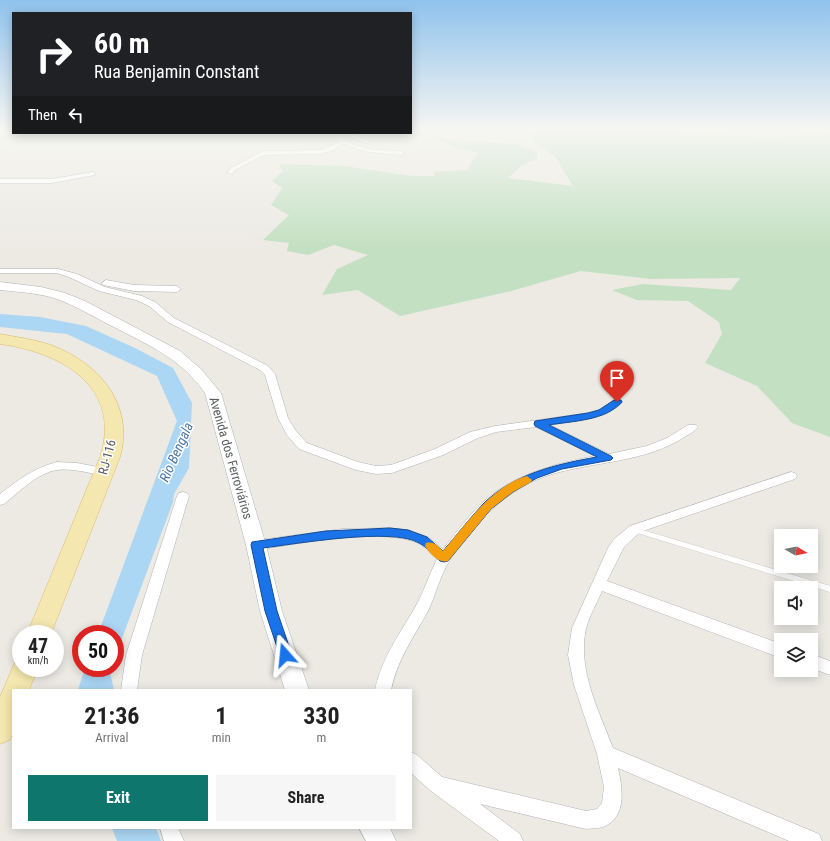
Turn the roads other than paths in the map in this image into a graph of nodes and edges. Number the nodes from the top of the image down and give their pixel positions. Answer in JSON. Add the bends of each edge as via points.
{"nodes":[{"id":1,"x":233,"y":169,"type":"edge"},
{"id":2,"x":230,"y":173,"type":"dead end"},
{"id":3,"x":93,"y":174,"type":"dead end"},
{"id":4,"x":0,"y":181,"type":"edge"},
{"id":5,"x":0,"y":271,"type":"edge"},
{"id":6,"x":58,"y":271,"type":"junction"},
{"id":7,"x":0,"y":286,"type":"edge"},
{"id":8,"x":177,"y":289,"type":"dead end"},
{"id":9,"x":0,"y":339,"type":"edge"},
{"id":10,"x":617,"y":402,"type":"dead end"},
{"id":11,"x":539,"y":424,"type":"junction"},
{"id":12,"x":692,"y":427,"type":"dead end"},
{"id":13,"x":608,"y":458,"type":"junction"},
{"id":14,"x":104,"y":472,"type":"junction"},
{"id":15,"x":791,"y":476,"type":"dead end"},
{"id":16,"x":183,"y":496,"type":"dead end"},
{"id":17,"x":0,"y":501,"type":"edge"},
{"id":18,"x":635,"y":529,"type":"junction"},
{"id":19,"x":256,"y":545,"type":"junction"},
{"id":20,"x":444,"y":558,"type":"junction"},
{"id":21,"x":598,"y":584,"type":"junction"},
{"id":22,"x":830,"y":589,"type":"edge"},
{"id":23,"x":43,"y":625,"type":"edge"},
{"id":24,"x":774,"y":648,"type":"edge"},
{"id":25,"x":818,"y":664,"type":"edge"},
{"id":26,"x":830,"y":668,"type":"edge"},
{"id":27,"x":21,"y":677,"type":"edge"},
{"id":28,"x":16,"y":689,"type":"edge"},
{"id":29,"x":129,"y":689,"type":"edge"},
{"id":30,"x":297,"y":689,"type":"edge"},
{"id":31,"x":383,"y":689,"type":"edge"},
{"id":32,"x":606,"y":754,"type":"junction"},
{"id":33,"x":412,"y":762,"type":"edge"},
{"id":34,"x":437,"y":785,"type":"junction"},
{"id":35,"x":169,"y":829,"type":"edge"},
{"id":36,"x":374,"y":829,"type":"edge"},
{"id":37,"x":174,"y":841,"type":"edge"},
{"id":38,"x":382,"y":841,"type":"edge"},
{"id":39,"x":513,"y":841,"type":"edge"},
{"id":40,"x":812,"y":841,"type":"edge"}],
"edges":[{"from":1,"to":2,"type":"street"},
{"from":3,"to":4,"type":"street","via":[[52,181]]},
{"from":5,"to":6,"type":"street"},
{"from":6,"to":8,"type":"street","via":[[86,275],[104,282],[134,288]]},
{"from":6,"to":11,"type":"street","via":[[102,289],[146,301],[171,320],[254,362],[270,374],[283,418],[291,433],[303,446],[356,466],[376,470],[392,469],[439,452],[474,435],[495,429]]},
{"from":7,"to":19,"type":"main road","name":"Avenida dos Ferroviários","via":[[41,291],[67,298],[175,354],[202,376],[213,393]]},
{"from":9,"to":14,"type":"main road","name":"RJ-116","number":"RJ-116","via":[[31,343],[49,349],[82,368],[95,379],[105,392],[113,417],[114,442]]},
{"from":10,"to":11,"type":"street","via":[[602,412],[588,416]]},
{"from":11,"to":13,"type":"street"},
{"from":12,"to":13,"type":"street","via":[[671,441]]},
{"from":13,"to":20,"type":"street","via":[[561,466],[534,476],[509,490],[487,506]]},
{"from":14,"to":17,"type":"street","via":[[67,466],[51,467],[32,475]]},
{"from":14,"to":23,"type":"main road","name":"RJ-116","number":"RJ-116"},
{"from":15,"to":18,"type":"street"},
{"from":16,"to":29,"type":"street","via":[[134,655]]},
{"from":18,"to":21,"type":"street","via":[[619,543]]},
{"from":18,"to":22,"type":"lane"},
{"from":19,"to":20,"type":"street","via":[[326,536],[390,532],[408,534],[423,540]]},
{"from":19,"to":30,"type":"main road","name":"Avenida dos Ferroviários","via":[[271,611]]},
{"from":20,"to":31,"type":"street","via":[[424,605],[394,655],[384,679]]},
{"from":21,"to":24,"type":"street"},
{"from":21,"to":32,"type":"street","via":[[579,628],[576,654],[582,685]]},
{"from":25,"to":26,"type":"street"},
{"from":27,"to":28,"type":"main road"},
{"from":32,"to":34,"type":"street","via":[[613,787],[612,807],[602,818],[586,820]]},
{"from":32,"to":40,"type":"street"},
{"from":33,"to":34,"type":"street"},
{"from":34,"to":39,"type":"street"},
{"from":35,"to":37,"type":"street"},
{"from":36,"to":38,"type":"main road"}]}
